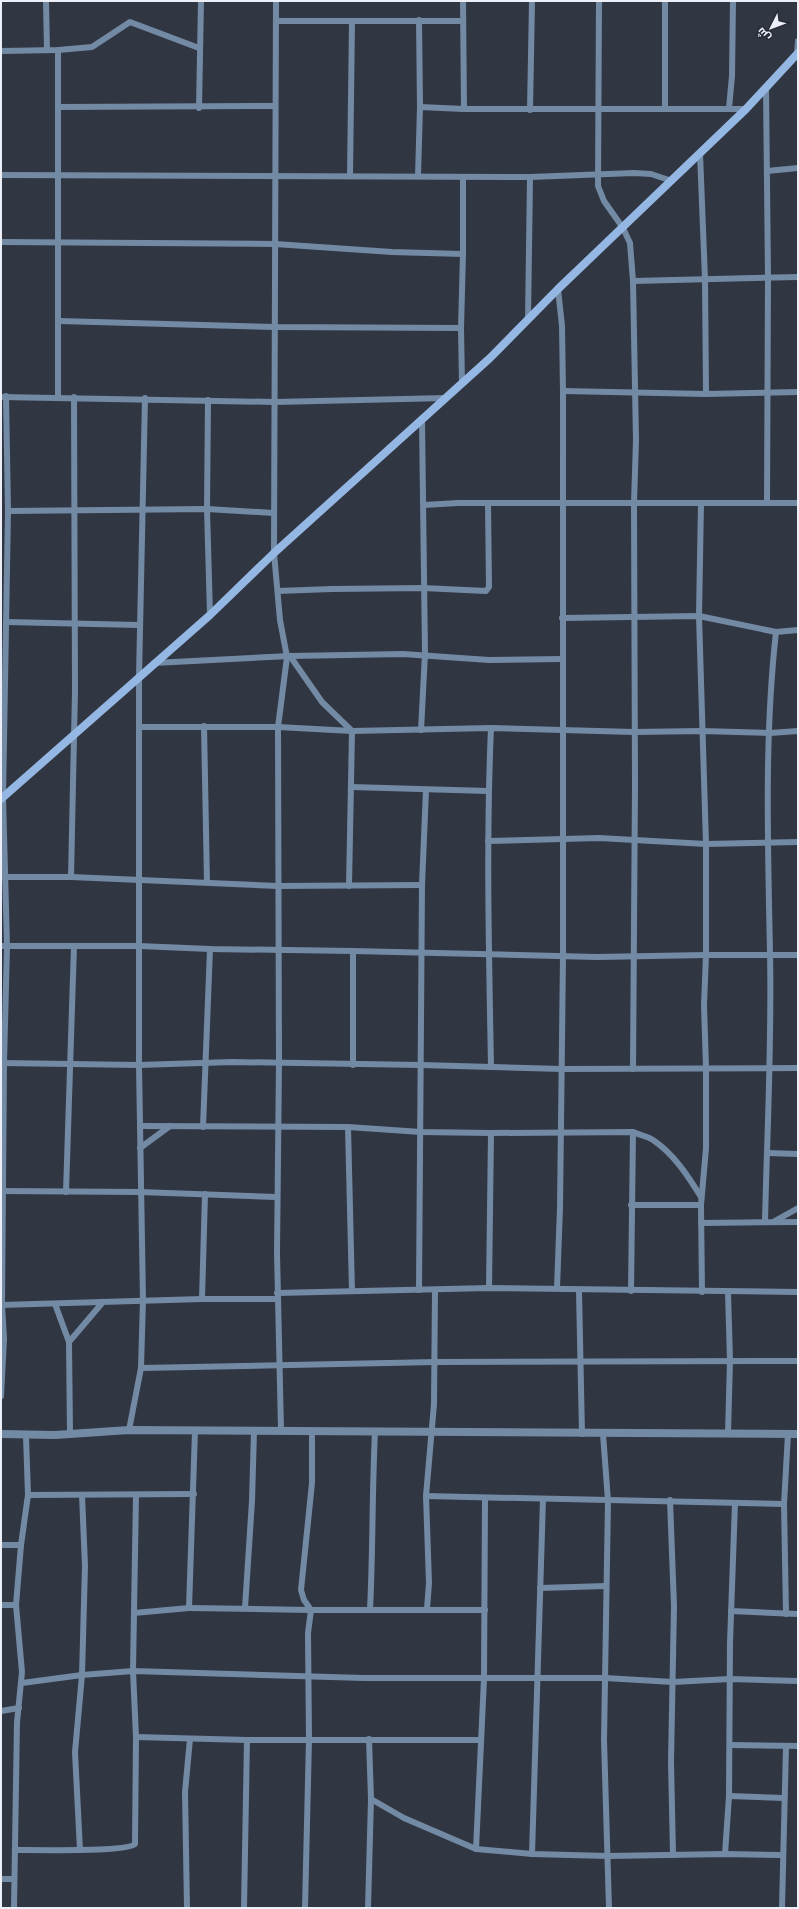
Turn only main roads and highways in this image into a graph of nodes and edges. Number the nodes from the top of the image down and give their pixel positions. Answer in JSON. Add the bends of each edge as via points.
{"nodes":[{"id":1,"x":798,"y":54,"type":"edge"},
{"id":2,"x":2,"y":798,"type":"edge"}],
"edges":[{"from":1,"to":2,"type":"main road","via":[[746,109],[462,384],[274,553],[210,615]]}]}
